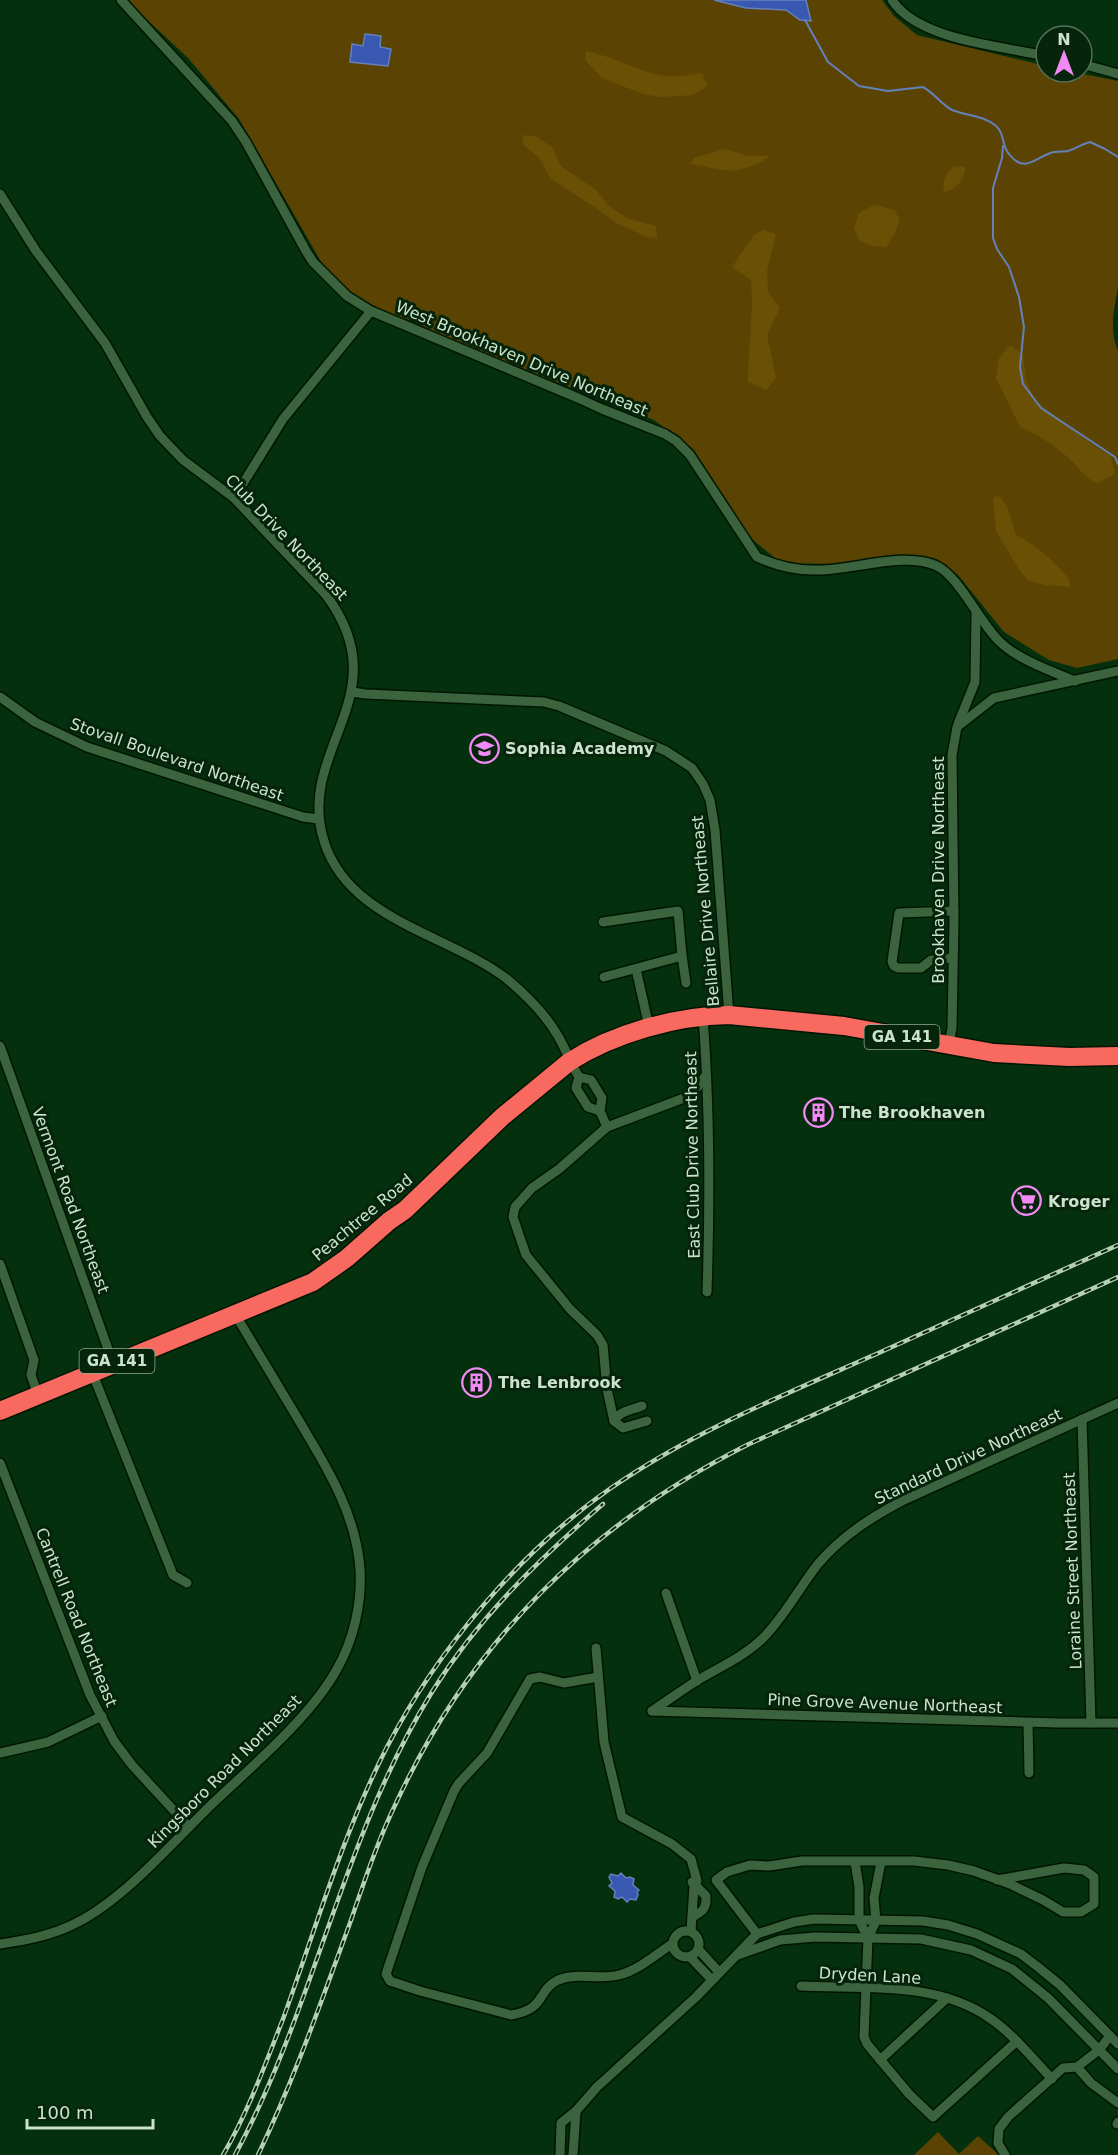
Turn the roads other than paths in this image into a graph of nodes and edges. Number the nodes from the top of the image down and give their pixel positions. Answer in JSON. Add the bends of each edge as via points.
{"nodes":[{"id":1,"x":120,"y":0,"type":"edge"},
{"id":2,"x":892,"y":0,"type":"edge"},
{"id":3,"x":1034,"y":53,"type":"edge"},
{"id":4,"x":1094,"y":67,"type":"edge"},
{"id":5,"x":1118,"y":74,"type":"edge"},
{"id":6,"x":0,"y":194,"type":"edge"},
{"id":7,"x":370,"y":311,"type":"junction"},
{"id":8,"x":234,"y":498,"type":"junction"},
{"id":9,"x":976,"y":613,"type":"junction"},
{"id":10,"x":1118,"y":671,"type":"edge"},
{"id":11,"x":1074,"y":681,"type":"junction"},
{"id":12,"x":352,"y":692,"type":"junction"},
{"id":13,"x":0,"y":697,"type":"edge"},
{"id":14,"x":957,"y":727,"type":"junction"},
{"id":15,"x":319,"y":819,"type":"junction"},
{"id":16,"x":954,"y":911,"type":"junction"},
{"id":17,"x":603,"y":922,"type":"dead end"},
{"id":18,"x":682,"y":956,"type":"junction"},
{"id":19,"x":953,"y":958,"type":"junction"},
{"id":20,"x":636,"y":969,"type":"junction"},
{"id":21,"x":604,"y":977,"type":"dead end"},
{"id":22,"x":686,"y":983,"type":"dead end"},
{"id":23,"x":729,"y":1015,"type":"junction"},
{"id":24,"x":704,"y":1017,"type":"junction"},
{"id":25,"x":649,"y":1027,"type":"junction"},
{"id":26,"x":949,"y":1044,"type":"junction"},
{"id":27,"x":0,"y":1046,"type":"edge"},
{"id":28,"x":1118,"y":1056,"type":"edge"},
{"id":29,"x":574,"y":1069,"type":"junction"},
{"id":30,"x":706,"y":1075,"type":"junction"},
{"id":31,"x":600,"y":1112,"type":"junction"},
{"id":32,"x":608,"y":1127,"type":"junction"},
{"id":33,"x":0,"y":1264,"type":"edge"},
{"id":34,"x":707,"y":1292,"type":"dead end"},
{"id":35,"x":235,"y":1314,"type":"junction"},
{"id":36,"x":113,"y":1363,"type":"junction"},
{"id":37,"x":92,"y":1372,"type":"junction"},
{"id":38,"x":38,"y":1395,"type":"junction"},
{"id":39,"x":1118,"y":1403,"type":"edge"},
{"id":40,"x":0,"y":1411,"type":"edge"},
{"id":41,"x":1082,"y":1419,"type":"junction"},
{"id":42,"x":614,"y":1421,"type":"junction"},
{"id":43,"x":0,"y":1463,"type":"edge"},
{"id":44,"x":187,"y":1583,"type":"dead end"},
{"id":45,"x":666,"y":1593,"type":"dead end"},
{"id":46,"x":596,"y":1648,"type":"dead end"},
{"id":47,"x":598,"y":1677,"type":"junction"},
{"id":48,"x":697,"y":1681,"type":"junction"},
{"id":49,"x":652,"y":1711,"type":"joint"},
{"id":50,"x":102,"y":1716,"type":"junction"},
{"id":51,"x":1029,"y":1723,"type":"junction"},
{"id":52,"x":1091,"y":1723,"type":"junction"},
{"id":53,"x":1118,"y":1723,"type":"edge"},
{"id":54,"x":0,"y":1753,"type":"edge"},
{"id":55,"x":1029,"y":1773,"type":"dead end"},
{"id":56,"x":189,"y":1827,"type":"junction"},
{"id":57,"x":855,"y":1862,"type":"junction"},
{"id":58,"x":881,"y":1862,"type":"junction"},
{"id":59,"x":998,"y":1880,"type":"junction"},
{"id":60,"x":694,"y":1886,"type":"junction"},
{"id":61,"x":692,"y":1917,"type":"junction"},
{"id":62,"x":859,"y":1920,"type":"junction"},
{"id":63,"x":876,"y":1921,"type":"junction"},
{"id":64,"x":691,"y":1931,"type":"junction"},
{"id":65,"x":757,"y":1934,"type":"junction"},
{"id":66,"x":868,"y":1938,"type":"junction"},
{"id":67,"x":0,"y":1944,"type":"edge"},
{"id":68,"x":672,"y":1944,"type":"junction"},
{"id":69,"x":698,"y":1949,"type":"junction"},
{"id":70,"x":736,"y":1956,"type":"junction"},
{"id":71,"x":690,"y":1957,"type":"junction"},
{"id":72,"x":719,"y":1972,"type":"junction"},
{"id":73,"x":712,"y":1980,"type":"junction"},
{"id":74,"x":801,"y":1986,"type":"dead end"},
{"id":75,"x":865,"y":1989,"type":"junction"},
{"id":76,"x":947,"y":1998,"type":"junction"},
{"id":77,"x":1110,"y":2036,"type":"junction"},
{"id":78,"x":1017,"y":2041,"type":"junction"},
{"id":79,"x":1118,"y":2044,"type":"edge"},
{"id":80,"x":1099,"y":2050,"type":"junction"},
{"id":81,"x":880,"y":2060,"type":"junction"},
{"id":82,"x":1077,"y":2067,"type":"junction"},
{"id":83,"x":1118,"y":2069,"type":"edge"},
{"id":84,"x":1052,"y":2079,"type":"junction"},
{"id":85,"x":1118,"y":2103,"type":"edge"},
{"id":86,"x":576,"y":2111,"type":"junction"},
{"id":87,"x":560,"y":2155,"type":"edge"},
{"id":88,"x":573,"y":2155,"type":"edge"},
{"id":89,"x":1005,"y":2155,"type":"edge"}],
"edges":[{"from":1,"to":7,"type":"street","name":"West Brookhaven Drive Northeast","via":[[232,121],[313,262],[347,296]]},
{"from":2,"to":3,"type":"street","via":[[909,18],[927,28]]},
{"from":4,"to":5,"type":"street"},
{"from":6,"to":8,"type":"street","name":"Club Drive Northeast","via":[[30,243],[99,333],[160,436],[183,460]]},
{"from":7,"to":8,"type":"street","via":[[283,419]]},
{"from":7,"to":9,"type":"street","name":"West Brookhaven Drive Northeast","via":[[670,438],[690,455],[757,557],[773,565],[819,570],[905,560],[923,562],[938,567],[952,579]]},
{"from":8,"to":12,"type":"street","name":"Club Drive Northeast","via":[[339,612],[353,650]]},
{"from":9,"to":11,"type":"street","name":"West Brookhaven Drive Northeast","via":[[999,641],[1036,665]]},
{"from":9,"to":14,"type":"street","via":[[975,682]]},
{"from":10,"to":11,"type":"street"},
{"from":11,"to":14,"type":"street","via":[[994,698]]},
{"from":12,"to":15,"type":"street","name":"Club Drive Northeast","via":[[322,781]]},
{"from":12,"to":23,"type":"street","name":"Bellaire Drive Northeast","via":[[544,702],[666,751],[692,768],[710,800],[715,830]]},
{"from":13,"to":15,"type":"street","name":"Stovall Boulevard Northeast","via":[[35,722],[87,747]]},
{"from":14,"to":16,"type":"street","name":"Brookhaven Drive Northeast","via":[[952,755]]},
{"from":15,"to":29,"type":"street","name":"Club Drive Northeast","via":[[330,858],[353,889],[381,910],[507,980],[544,1016]]},
{"from":16,"to":19,"type":"street","name":"Brookhaven Drive Northeast"},
{"from":16,"to":19,"type":"street","via":[[899,914],[892,962],[898,968],[921,968],[931,960]]},
{"from":17,"to":18,"type":"street","via":[[678,911]]},
{"from":18,"to":20,"type":"street"},
{"from":18,"to":22,"type":"street"},
{"from":19,"to":26,"type":"street","name":"Brookhaven Drive Northeast"},
{"from":20,"to":21,"type":"street"},
{"from":20,"to":25,"type":"street"},
{"from":23,"to":24,"type":"highway","number":"GA 141"},
{"from":23,"to":26,"type":"highway","number":"GA 141","via":[[844,1026]]},
{"from":24,"to":25,"type":"highway","number":"GA 141"},
{"from":24,"to":30,"type":"street","name":"East Club Drive Northeast"},
{"from":25,"to":29,"type":"highway","name":"Peachtree Road","number":"GA 141","via":[[587,1052]]},
{"from":26,"to":28,"type":"highway","number":"GA 141","via":[[1010,1054]]},
{"from":27,"to":36,"type":"street","name":"Vermont Road Northeast"},
{"from":29,"to":31,"type":"street","name":"Club Drive Northeast","via":[[576,1088],[588,1107]]},
{"from":29,"to":31,"type":"street","via":[[591,1080],[602,1098]]},
{"from":29,"to":35,"type":"highway","name":"Peachtree Road","number":"GA 141","via":[[502,1117],[405,1210],[347,1258],[313,1282]]},
{"from":30,"to":32,"type":"street","via":[[692,1095]]},
{"from":30,"to":34,"type":"street","name":"East Club Drive Northeast"},
{"from":31,"to":32,"type":"street"},
{"from":32,"to":42,"type":"street","via":[[532,1188],[515,1207],[513,1217],[526,1255],[603,1345]]},
{"from":33,"to":38,"type":"street","via":[[34,1360],[31,1375]]},
{"from":35,"to":36,"type":"highway","name":"Peachtree Road","number":"GA 141"},
{"from":35,"to":56,"type":"street","name":"Kingsboro Road Northeast","via":[[344,1501],[358,1548],[360,1594],[348,1646],[323,1691],[296,1723]]},
{"from":36,"to":37,"type":"highway","name":"Peachtree Road","number":"GA 141"},
{"from":37,"to":38,"type":"highway","name":"Peachtree Road","number":"GA 141"},
{"from":37,"to":44,"type":"street","via":[[173,1575]]},
{"from":38,"to":40,"type":"highway","name":"Peachtree Road","number":"GA 141"},
{"from":39,"to":41,"type":"street","name":"Standard Drive Northeast"},
{"from":41,"to":48,"type":"street","name":"Standard Drive Northeast","via":[[863,1522],[818,1564],[763,1638]]},
{"from":41,"to":52,"type":"street","name":"Loraine Street Northeast"},
{"from":42,"to":42,"type":"street","via":[[637,1408],[642,1422],[623,1428]]},
{"from":43,"to":50,"type":"street","name":"Cantrell Road Northeast","via":[[76,1661]]},
{"from":45,"to":48,"type":"street"},
{"from":46,"to":47,"type":"street"},
{"from":47,"to":60,"type":"street","via":[[604,1742],[622,1817],[691,1859],[697,1881]]},
{"from":47,"to":68,"type":"street","via":[[564,1683],[540,1677],[530,1679],[487,1753],[454,1791],[422,1867],[386,1974],[390,1981],[420,1991],[511,2015],[537,2005],[556,1981],[620,1975],[638,1968]]},
{"from":48,"to":49,"type":"street","name":"Standard Drive Northeast"},
{"from":49,"to":51,"type":"street","name":"Pine Grove Avenue Northeast"},
{"from":50,"to":54,"type":"street","via":[[48,1742]]},
{"from":50,"to":56,"type":"street","name":"Cantrell Road Northeast","via":[[132,1765]]},
{"from":51,"to":52,"type":"street","name":"Pine Grove Avenue Northeast"},
{"from":51,"to":55,"type":"street"},
{"from":52,"to":53,"type":"street","name":"Pine Grove Avenue Northeast"},
{"from":56,"to":67,"type":"street","name":"Kingsboro Road Northeast","via":[[92,1914],[48,1935]]},
{"from":57,"to":58,"type":"street"},
{"from":57,"to":62,"type":"street"},
{"from":57,"to":65,"type":"street","via":[[750,1865],[716,1880]]},
{"from":58,"to":59,"type":"street","via":[[948,1865]]},
{"from":58,"to":63,"type":"street","via":[[874,1894]]},
{"from":59,"to":59,"type":"street","via":[[1063,1912],[1081,1912],[1094,1904],[1094,1877],[1084,1870],[1064,1868]]},
{"from":60,"to":61,"type":"street"},
{"from":60,"to":61,"type":"street","via":[[706,1896],[707,1903],[704,1911]]},
{"from":61,"to":64,"type":"street"},
{"from":62,"to":63,"type":"street"},
{"from":62,"to":65,"type":"street","via":[[814,1919]]},
{"from":62,"to":66,"type":"street"},
{"from":63,"to":66,"type":"street"},
{"from":63,"to":77,"type":"street","via":[[948,1925],[998,1942],[1046,1973]]},
{"from":64,"to":68,"type":"street","via":[[678,1933]]},
{"from":64,"to":69,"type":"street","via":[[699,1940]]},
{"from":65,"to":70,"type":"street"},
{"from":66,"to":70,"type":"street","via":[[797,1937]]},
{"from":66,"to":75,"type":"street"},
{"from":66,"to":80,"type":"street","via":[[921,1939],[991,1958],[1012,1969],[1048,1998]]},
{"from":68,"to":71,"type":"street","via":[[678,1955]]},
{"from":69,"to":71,"type":"street"},
{"from":69,"to":72,"type":"street"},
{"from":70,"to":72,"type":"street"},
{"from":71,"to":73,"type":"street"},
{"from":72,"to":73,"type":"street"},
{"from":73,"to":86,"type":"street"},
{"from":74,"to":75,"type":"street","name":"Dryden Lane"},
{"from":75,"to":76,"type":"street","name":"Dryden Lane","via":[[906,1989]]},
{"from":75,"to":81,"type":"street","via":[[864,2037]]},
{"from":76,"to":78,"type":"street","name":"Dryden Lane","via":[[987,2016]]},
{"from":76,"to":81,"type":"street"},
{"from":77,"to":79,"type":"street"},
{"from":77,"to":80,"type":"street"},
{"from":78,"to":81,"type":"street","via":[[933,2117]]},
{"from":78,"to":84,"type":"street","name":"Dryden Lane"},
{"from":80,"to":82,"type":"street"},
{"from":80,"to":83,"type":"street"},
{"from":82,"to":84,"type":"street","via":[[1063,2068]]},
{"from":82,"to":85,"type":"street","via":[[1091,2084]]},
{"from":84,"to":89,"type":"street","via":[[999,2129],[998,2143]]},
{"from":86,"to":87,"type":"street","via":[[561,2123]]},
{"from":86,"to":88,"type":"street"}]}
